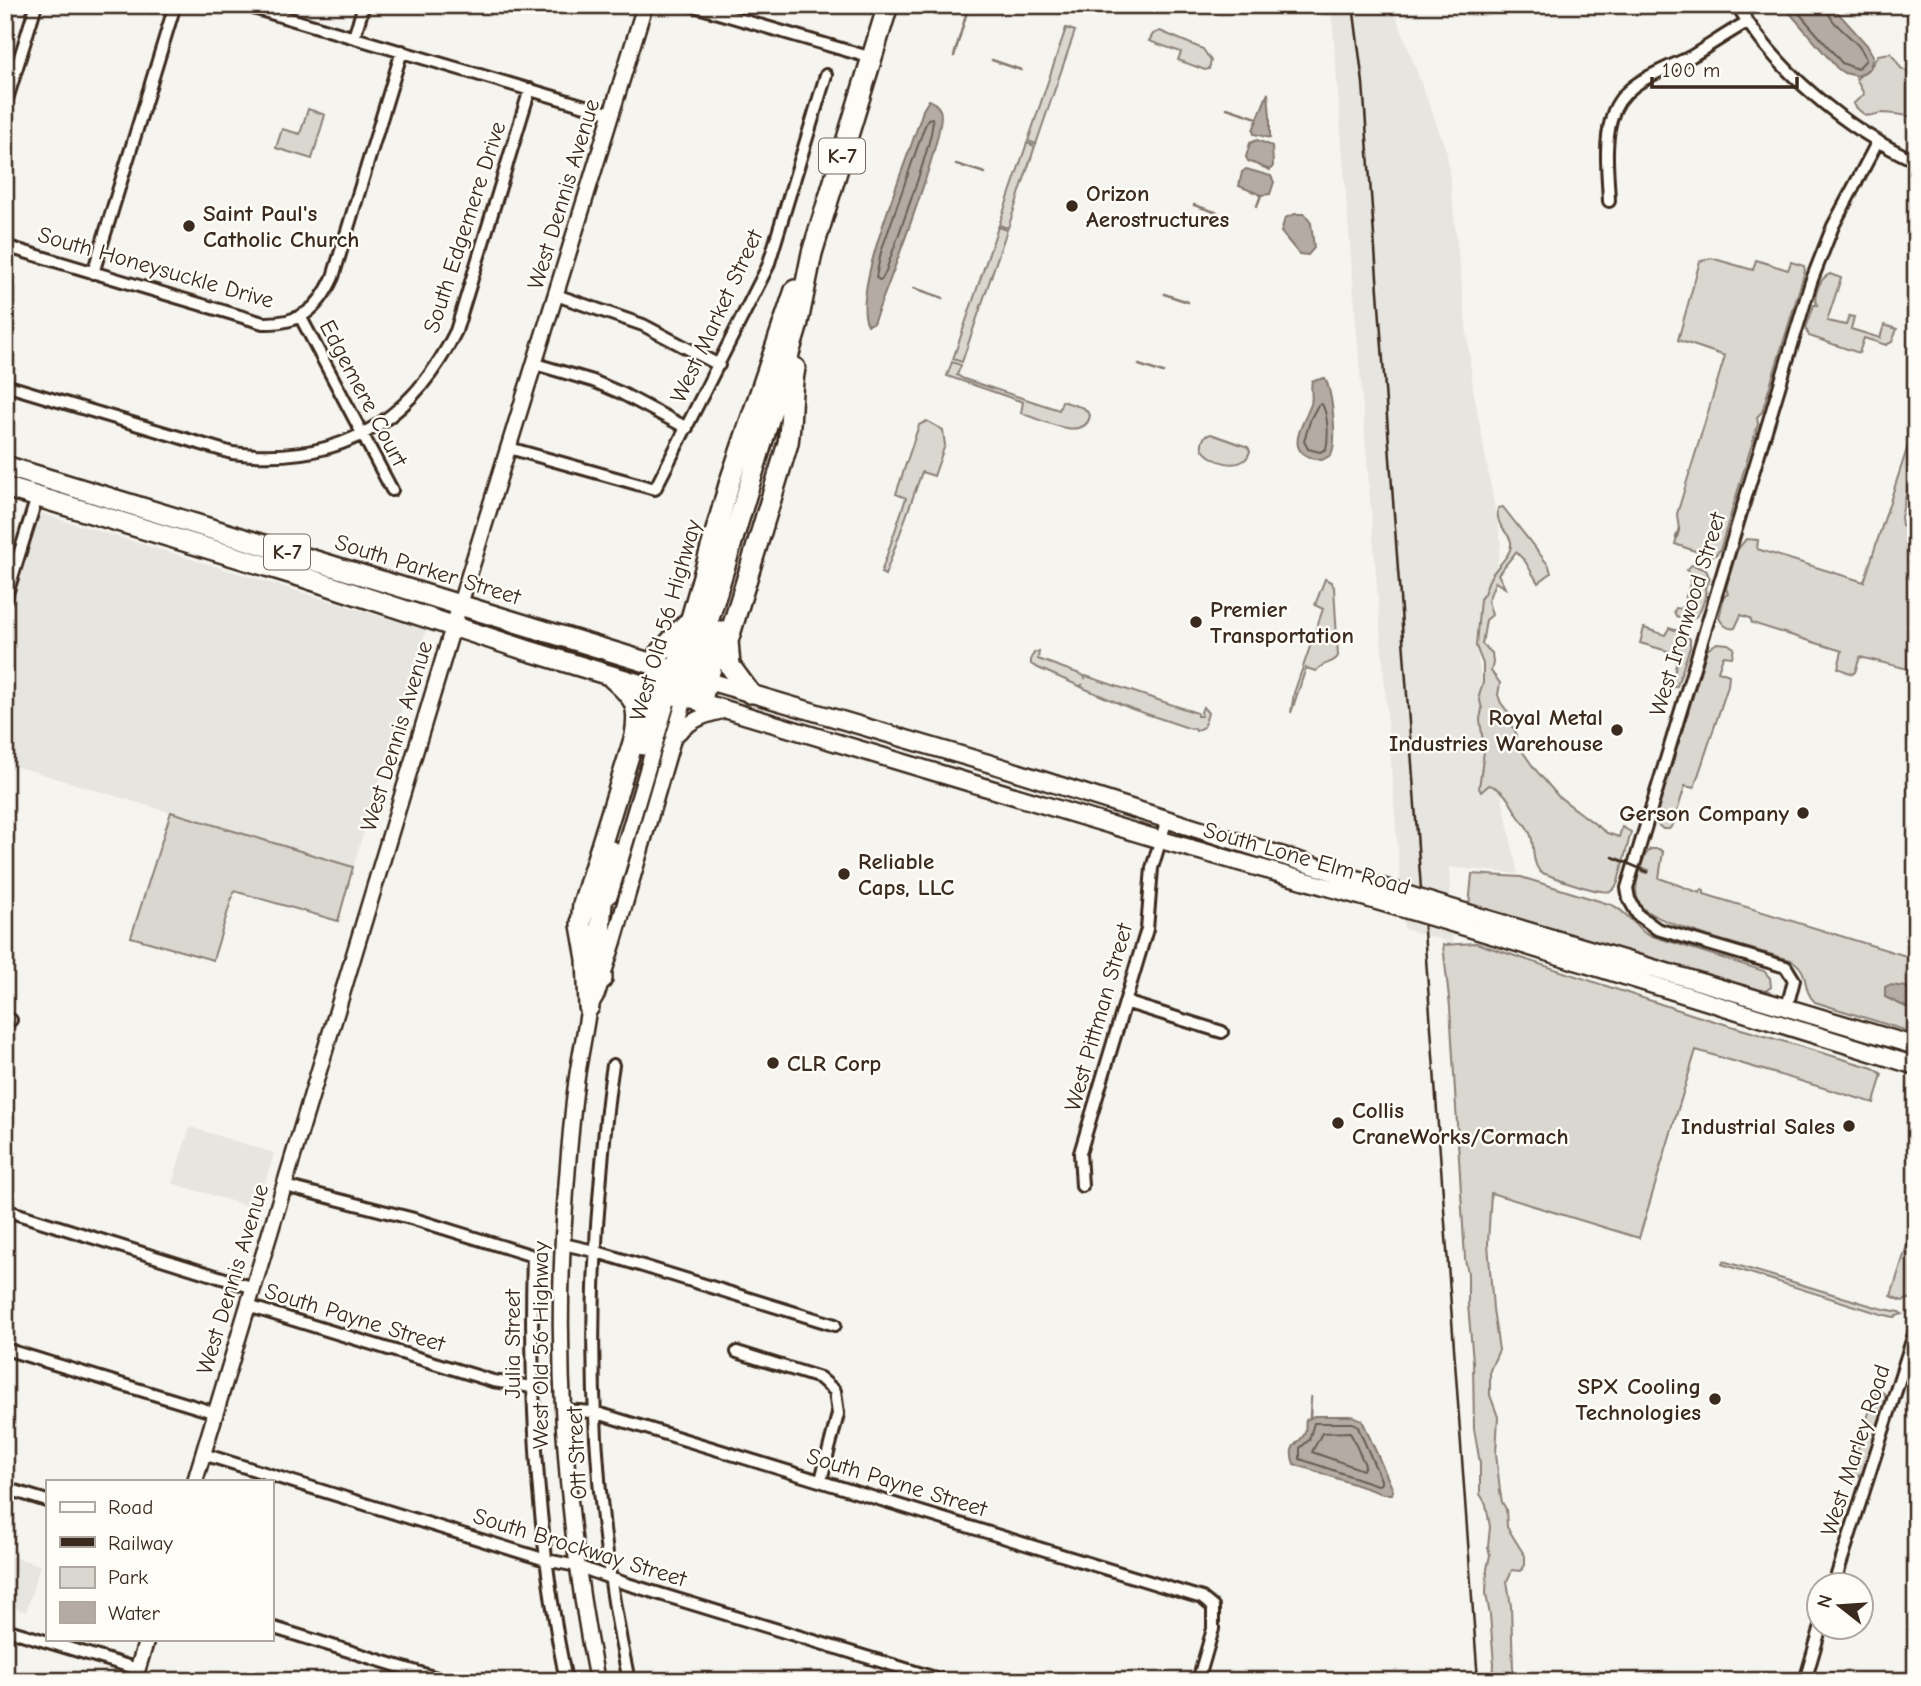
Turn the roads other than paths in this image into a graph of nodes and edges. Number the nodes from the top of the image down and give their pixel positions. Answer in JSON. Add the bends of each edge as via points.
{"nodes":[{"id":1,"x":36,"y":5,"type":"edge"},
{"id":2,"x":174,"y":5,"type":"edge"},
{"id":3,"x":243,"y":5,"type":"edge"},
{"id":4,"x":363,"y":5,"type":"edge"},
{"id":5,"x":645,"y":5,"type":"edge"},
{"id":6,"x":691,"y":5,"type":"edge"},
{"id":7,"x":888,"y":5,"type":"edge"},
{"id":8,"x":1737,"y":5,"type":"edge"},
{"id":9,"x":1747,"y":22,"type":"junction"},
{"id":10,"x":354,"y":37,"type":"junction"},
{"id":11,"x":402,"y":51,"type":"junction"},
{"id":12,"x":872,"y":58,"type":"junction"},
{"id":13,"x":826,"y":75,"type":"dead end"},
{"id":14,"x":530,"y":89,"type":"junction"},
{"id":15,"x":5,"y":106,"type":"edge"},
{"id":16,"x":611,"y":114,"type":"junction"},
{"id":17,"x":1878,"y":141,"type":"junction"},
{"id":18,"x":1916,"y":161,"type":"edge"},
{"id":19,"x":1609,"y":201,"type":"dead end"},
{"id":20,"x":5,"y":246,"type":"edge"},
{"id":21,"x":812,"y":253,"type":"junction"},
{"id":22,"x":93,"y":273,"type":"junction"},
{"id":23,"x":556,"y":295,"type":"junction"},
{"id":24,"x":300,"y":316,"type":"junction"},
{"id":25,"x":772,"y":355,"type":"junction"},
{"id":26,"x":535,"y":364,"type":"junction"},
{"id":27,"x":719,"y":365,"type":"junction"},
{"id":28,"x":5,"y":385,"type":"edge"},
{"id":29,"x":778,"y":390,"type":"junction"},
{"id":30,"x":687,"y":428,"type":"junction"},
{"id":31,"x":363,"y":435,"type":"junction"},
{"id":32,"x":509,"y":448,"type":"junction"},
{"id":33,"x":5,"y":466,"type":"edge"},
{"id":34,"x":43,"y":478,"type":"junction"},
{"id":35,"x":5,"y":487,"type":"edge"},
{"id":36,"x":392,"y":490,"type":"dead end"},
{"id":37,"x":37,"y":497,"type":"junction"},
{"id":38,"x":5,"y":600,"type":"edge"},
{"id":39,"x":460,"y":605,"type":"junction"},
{"id":40,"x":692,"y":614,"type":"junction"},
{"id":41,"x":454,"y":625,"type":"junction"},
{"id":42,"x":652,"y":662,"type":"junction"},
{"id":43,"x":608,"y":675,"type":"junction"},
{"id":44,"x":692,"y":676,"type":"junction"},
{"id":45,"x":750,"y":693,"type":"junction"},
{"id":46,"x":679,"y":696,"type":"junction"},
{"id":47,"x":728,"y":710,"type":"junction"},
{"id":48,"x":673,"y":738,"type":"junction"},
{"id":49,"x":1167,"y":819,"type":"junction"},
{"id":50,"x":1161,"y":839,"type":"junction"},
{"id":51,"x":1371,"y":891,"type":"junction"},
{"id":52,"x":1471,"y":922,"type":"junction"},
{"id":53,"x":600,"y":945,"type":"junction"},
{"id":54,"x":602,"y":979,"type":"junction"},
{"id":55,"x":1125,"y":1002,"type":"junction"},
{"id":56,"x":589,"y":1007,"type":"junction"},
{"id":57,"x":1787,"y":1007,"type":"junction"},
{"id":58,"x":1222,"y":1032,"type":"dead end"},
{"id":59,"x":1916,"y":1046,"type":"edge"},
{"id":60,"x":613,"y":1065,"type":"dead end"},
{"id":61,"x":1916,"y":1066,"type":"edge"},
{"id":62,"x":285,"y":1186,"type":"junction"},
{"id":63,"x":1082,"y":1186,"type":"dead end"},
{"id":64,"x":5,"y":1210,"type":"edge"},
{"id":65,"x":564,"y":1244,"type":"junction"},
{"id":66,"x":594,"y":1251,"type":"junction"},
{"id":67,"x":254,"y":1288,"type":"junction"},
{"id":68,"x":248,"y":1306,"type":"junction"},
{"id":69,"x":835,"y":1325,"type":"dead end"},
{"id":70,"x":1916,"y":1328,"type":"edge"},
{"id":71,"x":5,"y":1349,"type":"edge"},
{"id":72,"x":737,"y":1352,"type":"dead end"},
{"id":73,"x":532,"y":1387,"type":"junction"},
{"id":74,"x":563,"y":1410,"type":"junction"},
{"id":75,"x":594,"y":1412,"type":"junction"},
{"id":76,"x":216,"y":1413,"type":"junction"},
{"id":77,"x":204,"y":1454,"type":"junction"},
{"id":78,"x":195,"y":1480,"type":"edge"},
{"id":79,"x":821,"y":1480,"type":"junction"},
{"id":80,"x":5,"y":1488,"type":"edge"},
{"id":81,"x":46,"y":1501,"type":"edge"},
{"id":82,"x":546,"y":1560,"type":"junction"},
{"id":83,"x":577,"y":1566,"type":"junction"},
{"id":84,"x":1838,"y":1570,"type":"edge"},
{"id":85,"x":609,"y":1576,"type":"junction"},
{"id":86,"x":5,"y":1629,"type":"edge"},
{"id":87,"x":273,"y":1629,"type":"edge"},
{"id":88,"x":147,"y":1640,"type":"edge"},
{"id":89,"x":1817,"y":1640,"type":"edge"},
{"id":90,"x":136,"y":1675,"type":"edge"},
{"id":91,"x":446,"y":1681,"type":"edge"},
{"id":92,"x":566,"y":1681,"type":"edge"},
{"id":93,"x":597,"y":1681,"type":"edge"},
{"id":94,"x":629,"y":1681,"type":"edge"},
{"id":95,"x":945,"y":1681,"type":"edge"},
{"id":96,"x":1198,"y":1681,"type":"edge"},
{"id":97,"x":1805,"y":1681,"type":"edge"}],
"edges":[{"from":1,"to":15,"type":"street"},
{"from":2,"to":22,"type":"street"},
{"from":3,"to":10,"type":"street"},
{"from":4,"to":10,"type":"street"},
{"from":5,"to":16,"type":"street","name":"West Dennis Avenue"},
{"from":6,"to":12,"type":"street"},
{"from":7,"to":12,"type":"highway","name":"West Old 56 Highway","number":"K-7"},
{"from":8,"to":9,"type":"street"},
{"from":9,"to":17,"type":"street","via":[[1809,90]]},
{"from":9,"to":19,"type":"street","via":[[1690,57],[1647,76],[1625,94],[1610,123]]},
{"from":10,"to":11,"type":"street"},
{"from":11,"to":14,"type":"street"},
{"from":11,"to":24,"type":"street","name":"South Honeysuckle Drive","via":[[333,278],[325,295]]},
{"from":12,"to":21,"type":"highway","name":"West Old 56 Highway","number":"K-7"},
{"from":13,"to":27,"type":"street","name":"West Market Street","via":[[768,266]]},
{"from":14,"to":16,"type":"street"},
{"from":14,"to":31,"type":"street","name":"South Edgemere Drive","via":[[456,331],[416,393]]},
{"from":16,"to":23,"type":"street","name":"West Dennis Avenue"},
{"from":17,"to":18,"type":"street"},
{"from":17,"to":57,"type":"street","name":"West Ironwood Street","via":[[1833,226],[1811,282],[1627,888],[1638,915],[1657,929],[1786,967],[1794,980]]},
{"from":20,"to":22,"type":"street","name":"South Honeysuckle Drive"},
{"from":21,"to":25,"type":"highway","name":"West Old 56 Highway","number":"K-7"},
{"from":21,"to":29,"type":"highway","name":"West Old 56 Highway","number":"K-7"},
{"from":21,"to":45,"type":"highway","via":[[809,307],[791,387],[788,443],[728,641],[730,666]]},
{"from":22,"to":24,"type":"street","name":"South Honeysuckle Drive","via":[[263,323]]},
{"from":23,"to":26,"type":"street","name":"West Dennis Avenue"},
{"from":23,"to":27,"type":"street","via":[[643,325]]},
{"from":24,"to":31,"type":"street","name":"Edgemere Court"},
{"from":25,"to":29,"type":"highway"},
{"from":25,"to":40,"type":"highway","name":"West Old 56 Highway","number":"K-7"},
{"from":26,"to":30,"type":"street","via":[[593,381]]},
{"from":26,"to":32,"type":"street","name":"West Dennis Avenue"},
{"from":27,"to":30,"type":"street","name":"West Market Street"},
{"from":28,"to":31,"type":"street","name":"South Edgemere Drive","via":[[232,453],[260,457],[303,454]]},
{"from":29,"to":44,"type":"highway","name":"West Old 56 Highway","number":"K-7"},
{"from":30,"to":32,"type":"street","name":"West Market Street","via":[[655,489]]},
{"from":31,"to":36,"type":"street","name":"Edgemere Court"},
{"from":32,"to":39,"type":"street","name":"West Dennis Avenue"},
{"from":33,"to":34,"type":"highway","name":"South Parker Street","number":"K-7"},
{"from":34,"to":37,"type":"street"},
{"from":34,"to":39,"type":"highway","name":"South Parker Street","number":"K-7"},
{"from":35,"to":37,"type":"highway","name":"South Parker Street","number":"K-7"},
{"from":37,"to":38,"type":"street"},
{"from":37,"to":41,"type":"highway","name":"South Parker Street","number":"K-7"},
{"from":39,"to":41,"type":"street","name":"West Dennis Avenue"},
{"from":39,"to":42,"type":"highway","name":"South Parker Street","number":"K-7"},
{"from":40,"to":42,"type":"highway","number":"K-7"},
{"from":40,"to":44,"type":"highway","name":"West Old 56 Highway"},
{"from":41,"to":43,"type":"highway","name":"South Parker Street","number":"K-7"},
{"from":41,"to":62,"type":"street","name":"West Dennis Avenue"},
{"from":42,"to":44,"type":"highway","name":"South Parker Street"},
{"from":42,"to":46,"type":"highway","via":[[658,676]]},
{"from":43,"to":46,"type":"highway","name":"South Parker Street","number":"K-7"},
{"from":43,"to":56,"type":"highway","via":[[634,700],[638,719],[583,904]]},
{"from":44,"to":45,"type":"main road","name":"South Lone Elm Road"},
{"from":44,"to":46,"type":"highway","name":"West Old 56 Highway"},
{"from":44,"to":46,"type":"highway"},
{"from":45,"to":49,"type":"main road","name":"South Lone Elm Road"},
{"from":46,"to":47,"type":"main road","name":"South Lone Elm Road"},
{"from":46,"to":48,"type":"street","name":"West Old 56 Highway"},
{"from":46,"to":53,"type":"highway","via":[[606,870]]},
{"from":47,"to":48,"type":"street","via":[[698,718]]},
{"from":47,"to":50,"type":"main road","name":"South Lone Elm Road"},
{"from":48,"to":54,"type":"street","name":"West Old 56 Highway"},
{"from":49,"to":50,"type":"street","name":"West Pittman Street"},
{"from":49,"to":51,"type":"main road","name":"South Lone Elm Road"},
{"from":50,"to":51,"type":"main road","name":"South Lone Elm Road"},
{"from":50,"to":55,"type":"street","name":"West Pittman Street","via":[[1152,868],[1147,929]]},
{"from":51,"to":52,"type":"main road","name":"South Lone Elm Road","bridge":true},
{"from":52,"to":57,"type":"main road","name":"South Lone Elm Road"},
{"from":52,"to":61,"type":"main road","name":"South Lone Elm Road"},
{"from":53,"to":54,"type":"highway"},
{"from":53,"to":56,"type":"street","name":"West Old 56 Highway"},
{"from":54,"to":56,"type":"street","name":"West Old 56 Highway"},
{"from":55,"to":58,"type":"street"},
{"from":55,"to":63,"type":"street","name":"West Pittman Street","via":[[1080,1153]]},
{"from":56,"to":65,"type":"street","name":"West Old 56 Highway","via":[[575,1094]]},
{"from":57,"to":59,"type":"main road","name":"South Lone Elm Road"},
{"from":60,"to":66,"type":"street","name":"Ott Street"},
{"from":62,"to":67,"type":"street","name":"West Dennis Avenue"},
{"from":62,"to":73,"type":"street","name":"Julia Street","via":[[533,1256]]},
{"from":64,"to":67,"type":"street"},
{"from":65,"to":66,"type":"street"},
{"from":65,"to":74,"type":"street","name":"West Old 56 Highway"},
{"from":66,"to":69,"type":"street"},
{"from":66,"to":75,"type":"street","name":"Ott Street"},
{"from":67,"to":68,"type":"street","name":"West Dennis Avenue"},
{"from":68,"to":73,"type":"street","name":"South Payne Street","via":[[493,1381]]},
{"from":68,"to":76,"type":"street","name":"West Dennis Avenue"},
{"from":70,"to":84,"type":"street","name":"West Marley Road"},
{"from":71,"to":76,"type":"street"},
{"from":72,"to":79,"type":"street","via":[[820,1378],[835,1391],[836,1424]]},
{"from":73,"to":82,"type":"street","name":"Julia Street"},
{"from":74,"to":75,"type":"street","name":"South Payne Street"},
{"from":74,"to":83,"type":"street","name":"West Old 56 Highway"},
{"from":75,"to":79,"type":"street","name":"South Payne Street"},
{"from":75,"to":85,"type":"street","name":"Ott Street"},
{"from":76,"to":77,"type":"street","name":"West Dennis Avenue"},
{"from":77,"to":78,"type":"street","name":"West Dennis Avenue"},
{"from":77,"to":82,"type":"street","name":"South Brockway Street"},
{"from":79,"to":96,"type":"street","name":"South Payne Street","via":[[1202,1598],[1213,1607],[1213,1629]]},
{"from":80,"to":81,"type":"street"},
{"from":82,"to":83,"type":"street","name":"South Brockway Street"},
{"from":82,"to":92,"type":"street","name":"Julia Street"},
{"from":83,"to":85,"type":"street","name":"South Brockway Street"},
{"from":83,"to":93,"type":"street","name":"West Old 56 Highway"},
{"from":85,"to":94,"type":"street","name":"Ott Street"},
{"from":85,"to":95,"type":"street","name":"South Brockway Street"},
{"from":86,"to":90,"type":"street"},
{"from":87,"to":91,"type":"street"},
{"from":88,"to":90,"type":"street"},
{"from":89,"to":97,"type":"street"}]}
